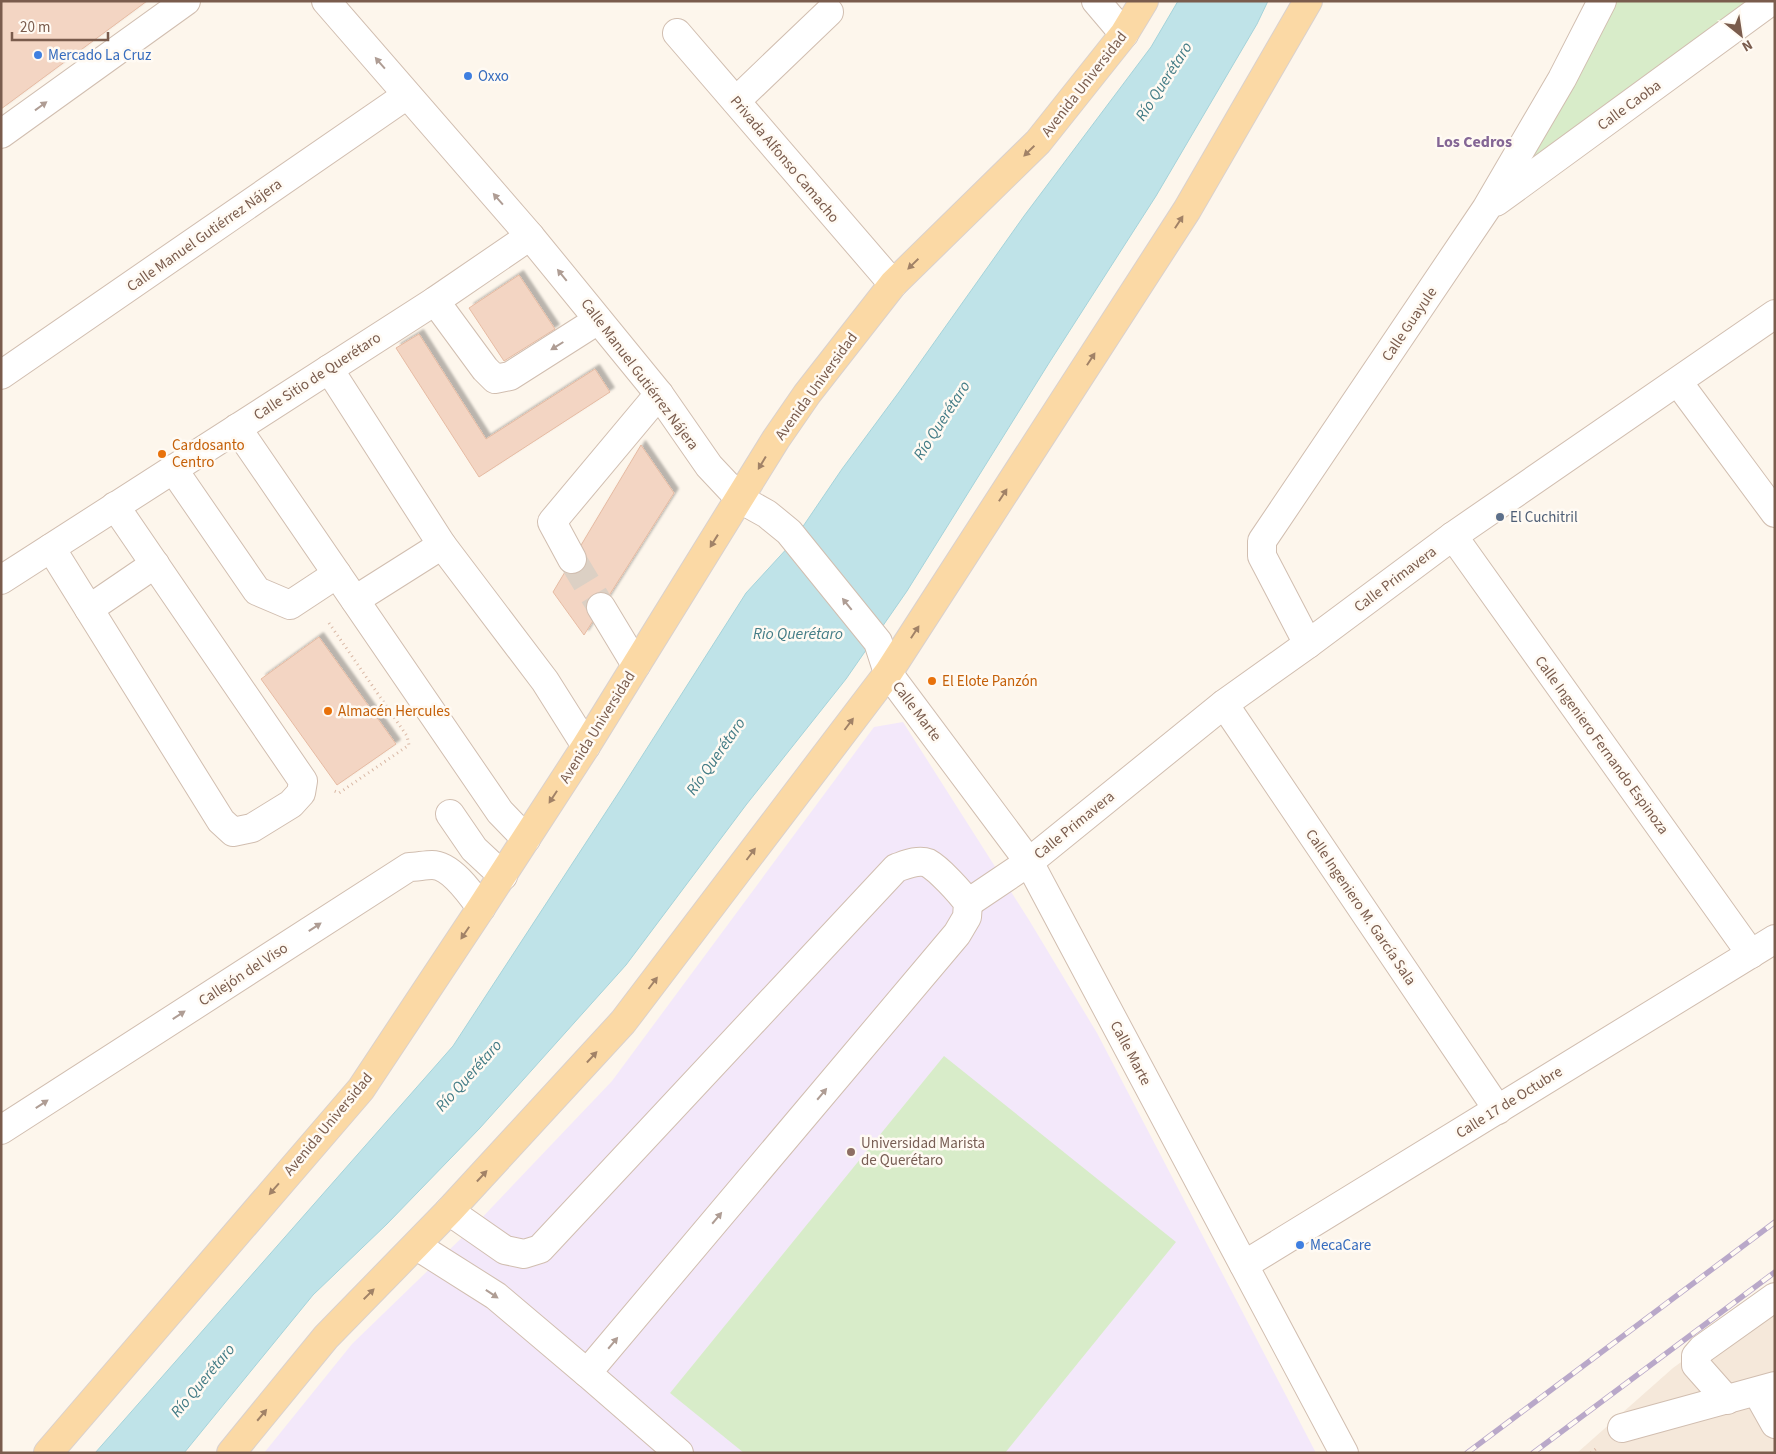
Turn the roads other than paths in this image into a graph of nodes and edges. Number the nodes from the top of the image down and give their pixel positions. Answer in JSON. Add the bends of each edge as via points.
{"nodes":[{"id":1,"x":186,"y":1,"type":"edge"},
{"id":2,"x":326,"y":1,"type":"edge"},
{"id":3,"x":1096,"y":1,"type":"edge"},
{"id":4,"x":1144,"y":1,"type":"edge"},
{"id":5,"x":1308,"y":1,"type":"edge"},
{"id":6,"x":1602,"y":1,"type":"edge"},
{"id":7,"x":1771,"y":1,"type":"edge"},
{"id":8,"x":1775,"y":7,"type":"edge"},
{"id":9,"x":829,"y":12,"type":"dead end"},
{"id":10,"x":677,"y":33,"type":"dead end"},
{"id":11,"x":1124,"y":34,"type":"junction"},
{"id":12,"x":408,"y":95,"type":"junction"},
{"id":13,"x":736,"y":101,"type":"junction"},
{"id":14,"x":1,"y":134,"type":"edge"},
{"id":15,"x":1486,"y":209,"type":"junction"},
{"id":16,"x":530,"y":236,"type":"junction"},
{"id":17,"x":893,"y":284,"type":"junction"},
{"id":18,"x":435,"y":301,"type":"junction"},
{"id":19,"x":1775,"y":314,"type":"edge"},
{"id":20,"x":598,"y":320,"type":"junction"},
{"id":21,"x":329,"y":369,"type":"junction"},
{"id":22,"x":1,"y":375,"type":"edge"},
{"id":23,"x":1678,"y":382,"type":"junction"},
{"id":24,"x":659,"y":394,"type":"junction"},
{"id":25,"x":237,"y":428,"type":"junction"},
{"id":26,"x":173,"y":469,"type":"junction"},
{"id":27,"x":740,"y":499,"type":"junction"},
{"id":28,"x":115,"y":506,"type":"junction"},
{"id":29,"x":1775,"y":513,"type":"edge"},
{"id":30,"x":1453,"y":536,"type":"junction"},
{"id":31,"x":442,"y":545,"type":"junction"},
{"id":32,"x":51,"y":548,"type":"junction"},
{"id":33,"x":572,"y":560,"type":"tunnel mouth"},
{"id":34,"x":155,"y":564,"type":"junction"},
{"id":35,"x":337,"y":574,"type":"junction"},
{"id":36,"x":1,"y":580,"type":"edge"},
{"id":37,"x":355,"y":600,"type":"junction"},
{"id":38,"x":601,"y":608,"type":"tunnel mouth"},
{"id":39,"x":89,"y":609,"type":"junction"},
{"id":40,"x":1308,"y":644,"type":"junction"},
{"id":41,"x":636,"y":666,"type":"junction"},
{"id":42,"x":888,"y":673,"type":"junction"},
{"id":43,"x":1224,"y":704,"type":"junction"},
{"id":44,"x":586,"y":746,"type":"junction"},
{"id":45,"x":450,"y":814,"type":"dead end"},
{"id":46,"x":526,"y":840,"type":"junction"},
{"id":47,"x":1028,"y":862,"type":"junction"},
{"id":48,"x":503,"y":876,"type":"junction"},
{"id":49,"x":968,"y":903,"type":"junction"},
{"id":50,"x":481,"y":908,"type":"junction"},
{"id":51,"x":1775,"y":940,"type":"edge"},
{"id":52,"x":1752,"y":954,"type":"junction"},
{"id":53,"x":1498,"y":1110,"type":"junction"},
{"id":54,"x":1,"y":1130,"type":"edge"},
{"id":55,"x":450,"y":1212,"type":"junction"},
{"id":56,"x":417,"y":1246,"type":"junction"},
{"id":57,"x":1244,"y":1265,"type":"junction"},
{"id":58,"x":1775,"y":1297,"type":"edge"},
{"id":59,"x":587,"y":1373,"type":"junction"},
{"id":60,"x":1766,"y":1389,"type":"edge"},
{"id":61,"x":1726,"y":1400,"type":"junction"},
{"id":62,"x":1775,"y":1424,"type":"edge"},
{"id":63,"x":1622,"y":1428,"type":"dead end"},
{"id":64,"x":48,"y":1453,"type":"edge"},
{"id":65,"x":231,"y":1453,"type":"edge"},
{"id":66,"x":679,"y":1453,"type":"edge"},
{"id":67,"x":1344,"y":1453,"type":"edge"}],
"edges":[{"from":14,"to":1,"type":"street","one_way":true},
{"from":12,"to":2,"type":"street","name":"Calle Manuel Gutiérrez Nájera","one_way":true},
{"from":3,"to":11,"type":"street"},
{"from":4,"to":11,"type":"main road","name":"Avenida Universidad"},
{"from":42,"to":5,"type":"main road","one_way":true,"via":[[1187,210]]},
{"from":6,"to":15,"type":"street","name":"Calle Guayule","via":[[1562,79]]},
{"from":7,"to":8,"type":"street"},
{"from":7,"to":15,"type":"street","name":"Calle Caoba"},
{"from":9,"to":13,"type":"street"},
{"from":10,"to":13,"type":"street","name":"Privada Alfonso Camacho"},
{"from":11,"to":17,"type":"main road","name":"Avenida Universidad","one_way":true,"via":[[1038,142]]},
{"from":16,"to":12,"type":"street","name":"Calle Manuel Gutiérrez Nájera","one_way":true},
{"from":12,"to":22,"type":"street","name":"Calle Manuel Gutiérrez Nájera"},
{"from":13,"to":17,"type":"street","name":"Privada Alfonso Camacho"},
{"from":15,"to":40,"type":"street","name":"Calle Guayule","via":[[1262,541],[1262,556]]},
{"from":16,"to":18,"type":"street","name":"Calle Sitio de Querétaro"},
{"from":20,"to":16,"type":"street","name":"Calle Manuel Gutiérrez Nájera","one_way":true},
{"from":17,"to":27,"type":"main road","name":"Avenida Universidad","one_way":true,"via":[[807,394]]},
{"from":20,"to":18,"type":"street","one_way":true,"via":[[510,376],[494,379]]},
{"from":18,"to":21,"type":"street","name":"Calle Sitio de Querétaro"},
{"from":19,"to":23,"type":"street","name":"Calle Primavera"},
{"from":20,"to":24,"type":"street","name":"Calle Manuel Gutiérrez Nájera"},
{"from":21,"to":25,"type":"street","name":"Calle Sitio de Querétaro"},
{"from":21,"to":31,"type":"street"},
{"from":23,"to":29,"type":"street"},
{"from":23,"to":30,"type":"street","name":"Calle Primavera"},
{"from":24,"to":27,"type":"street","name":"Calle Manuel Gutiérrez Nájera","via":[[709,466]]},
{"from":24,"to":33,"type":"street","via":[[552,522]]},
{"from":25,"to":26,"type":"street","name":"Calle Sitio de Querétaro"},
{"from":25,"to":35,"type":"street"},
{"from":26,"to":28,"type":"street","name":"Calle Sitio de Querétaro"},
{"from":26,"to":35,"type":"street","via":[[257,592],[290,605]]},
{"from":27,"to":41,"type":"main road","name":"Avenida Universidad","one_way":true},
{"from":42,"to":27,"type":"street","name":"Calle Manuel Gutiérrez Nájera","one_way":true,"via":[[878,642],[789,532],[767,514]]},
{"from":28,"to":32,"type":"street","name":"Calle Sitio de Querétaro"},
{"from":28,"to":34,"type":"street"},
{"from":30,"to":40,"type":"street","name":"Calle Primavera"},
{"from":30,"to":52,"type":"street","name":"Calle Ingeniero Fernando Espinoza"},
{"from":31,"to":37,"type":"street"},
{"from":31,"to":44,"type":"street","via":[[545,681]]},
{"from":32,"to":36,"type":"street","name":"Calle Sitio de Querétaro"},
{"from":32,"to":39,"type":"street"},
{"from":34,"to":39,"type":"street"},
{"from":34,"to":39,"type":"street","via":[[303,781],[301,793],[291,804],[252,828],[234,832],[221,821]]},
{"from":35,"to":37,"type":"street"},
{"from":37,"to":46,"type":"street","via":[[496,805]]},
{"from":38,"to":41,"type":"street"},
{"from":40,"to":43,"type":"street","name":"Calle Primavera"},
{"from":41,"to":44,"type":"main road","name":"Avenida Universidad"},
{"from":42,"to":47,"type":"street","name":"Calle Marte"},
{"from":55,"to":42,"type":"main road","one_way":true,"via":[[623,1022]]},
{"from":43,"to":47,"type":"street","name":"Calle Primavera"},
{"from":43,"to":53,"type":"street","name":"Calle Ingeniero M. García Sala"},
{"from":44,"to":46,"type":"main road","name":"Avenida Universidad","one_way":true},
{"from":45,"to":48,"type":"street","via":[[474,849]]},
{"from":46,"to":48,"type":"main road","name":"Avenida Universidad"},
{"from":47,"to":49,"type":"street","name":"Calle Primavera"},
{"from":47,"to":57,"type":"street","name":"Calle Marte"},
{"from":48,"to":50,"type":"main road","name":"Avenida Universidad"},
{"from":49,"to":55,"type":"street","via":[[956,886],[927,863],[912,862],[896,868],[540,1249],[524,1254],[504,1250]]},
{"from":59,"to":49,"type":"street","one_way":true,"via":[[957,934],[968,917]]},
{"from":54,"to":50,"type":"street","name":"Callejón del Viso","one_way":true,"via":[[409,867],[435,865],[455,876]]},
{"from":50,"to":64,"type":"main road","name":"Avenida Universidad","one_way":true,"via":[[361,1089]]},
{"from":51,"to":52,"type":"street","name":"Calle 17 de Octubre"},
{"from":52,"to":53,"type":"street","name":"Calle 17 de Octubre"},
{"from":53,"to":57,"type":"street","name":"Calle 17 de Octubre"},
{"from":55,"to":56,"type":"main road"},
{"from":56,"to":59,"type":"street","one_way":true,"via":[[496,1296]]},
{"from":65,"to":56,"type":"main road","one_way":true,"via":[[326,1337]]},
{"from":57,"to":67,"type":"street","name":"Calle Marte"},
{"from":58,"to":61,"type":"street","via":[[1696,1356],[1696,1365]]},
{"from":59,"to":66,"type":"street"},
{"from":60,"to":61,"type":"street"},
{"from":60,"to":62,"type":"street"},
{"from":61,"to":63,"type":"street"}]}
